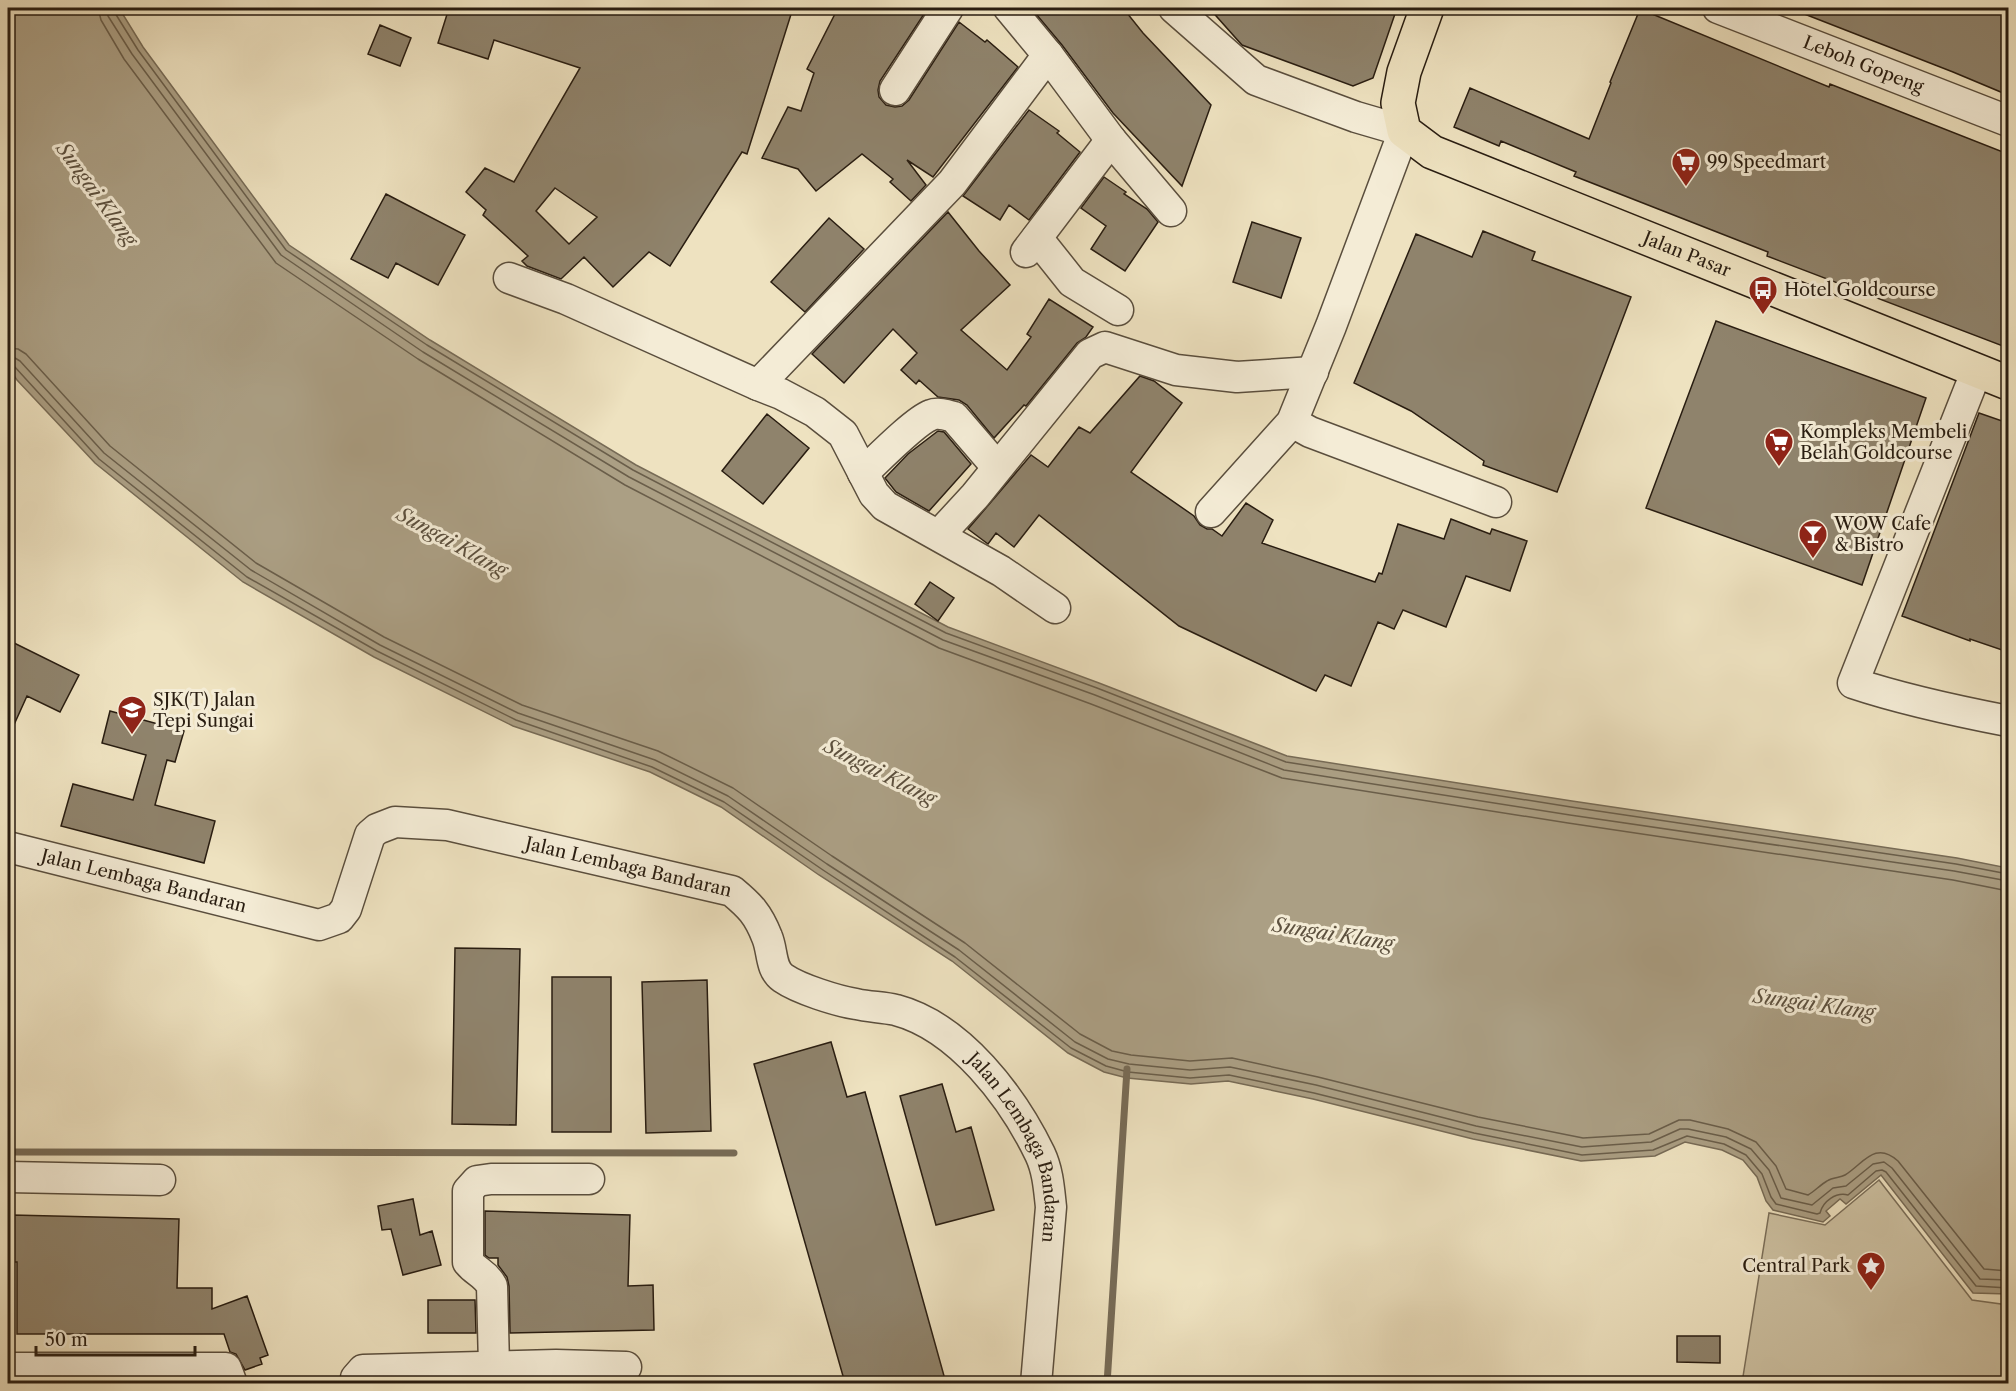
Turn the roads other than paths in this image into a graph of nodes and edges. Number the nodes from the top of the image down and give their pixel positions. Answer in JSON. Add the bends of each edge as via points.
{"nodes":[{"id":1,"x":948,"y":8,"type":"edge"},
{"id":2,"x":1009,"y":8,"type":"edge"},
{"id":3,"x":1174,"y":8,"type":"edge"},
{"id":4,"x":1428,"y":8,"type":"edge"},
{"id":5,"x":1718,"y":8,"type":"edge"},
{"id":6,"x":1048,"y":55,"type":"junction"},
{"id":7,"x":896,"y":90,"type":"dead end"},
{"id":8,"x":2008,"y":121,"type":"edge"},
{"id":9,"x":1404,"y":131,"type":"junction"},
{"id":10,"x":1111,"y":140,"type":"junction"},
{"id":11,"x":1170,"y":211,"type":"dead end"},
{"id":12,"x":509,"y":278,"type":"dead end"},
{"id":13,"x":1118,"y":310,"type":"dead end"},
{"id":14,"x":1313,"y":372,"type":"junction"},
{"id":15,"x":1975,"y":375,"type":"junction"},
{"id":16,"x":2008,"y":383,"type":"edge"},
{"id":17,"x":758,"y":385,"type":"junction"},
{"id":18,"x":1292,"y":422,"type":"junction"},
{"id":19,"x":997,"y":467,"type":"junction"},
{"id":20,"x":863,"y":473,"type":"junction"},
{"id":21,"x":1496,"y":502,"type":"dead end"},
{"id":22,"x":1211,"y":512,"type":"dead end"},
{"id":23,"x":939,"y":535,"type":"junction"},
{"id":24,"x":1055,"y":608,"type":"dead end"},
{"id":25,"x":2008,"y":721,"type":"edge"},
{"id":26,"x":8,"y":847,"type":"edge"},
{"id":27,"x":8,"y":1177,"type":"edge"},
{"id":28,"x":590,"y":1179,"type":"dead end"},
{"id":29,"x":159,"y":1180,"type":"dead end"},
{"id":30,"x":494,"y":1366,"type":"junction"},
{"id":31,"x":626,"y":1367,"type":"dead end"},
{"id":32,"x":8,"y":1368,"type":"edge"},
{"id":33,"x":560,"y":1374,"type":"edge"},
{"id":34,"x":359,"y":1377,"type":"edge"},
{"id":35,"x":232,"y":1383,"type":"edge"},
{"id":36,"x":1036,"y":1383,"type":"edge"}],
"edges":[{"from":1,"to":7,"type":"street"},
{"from":2,"to":6,"type":"street"},
{"from":3,"to":9,"type":"street","via":[[1256,80]]},
{"from":4,"to":9,"type":"highway","via":[[1398,103]]},
{"from":5,"to":8,"type":"street","name":"Leboh Gopeng"},
{"from":6,"to":10,"type":"street"},
{"from":6,"to":17,"type":"street","via":[[952,183]]},
{"from":9,"to":14,"type":"street"},
{"from":9,"to":15,"type":"highway","name":"Jalan Pasar","via":[[1432,152]]},
{"from":10,"to":11,"type":"street"},
{"from":10,"to":13,"type":"street","via":[[1032,245],[1072,282]]},
{"from":12,"to":17,"type":"street","via":[[566,298]]},
{"from":14,"to":18,"type":"street"},
{"from":14,"to":19,"type":"street","via":[[1237,376],[1176,370],[1104,347],[1090,354]]},
{"from":15,"to":16,"type":"highway","name":"Jalan Pasar"},
{"from":15,"to":25,"type":"street","via":[[1853,683],[1952,711]]},
{"from":17,"to":20,"type":"street","via":[[815,412],[843,434]]},
{"from":18,"to":21,"type":"street"},
{"from":18,"to":22,"type":"street"},
{"from":19,"to":20,"type":"street","via":[[954,417],[932,414]]},
{"from":19,"to":23,"type":"street"},
{"from":20,"to":23,"type":"street","via":[[885,506]]},
{"from":23,"to":24,"type":"street"},
{"from":26,"to":36,"type":"street","name":"Jalan Lembaga Bandaran","via":[[319,925],[339,918],[346,909],[370,835],[395,822],[447,825],[732,891],[752,908],[781,976],[795,985],[854,1004],[897,1010],[936,1028],[969,1054],[1012,1104],[1041,1155],[1051,1207]]},
{"from":27,"to":29,"type":"street"},
{"from":28,"to":30,"type":"street","via":[[491,1179],[477,1181],[468,1191],[468,1262],[486,1275],[492,1286]]},
{"from":30,"to":33,"type":"street"},
{"from":30,"to":34,"type":"street"},
{"from":31,"to":33,"type":"street"},
{"from":32,"to":35,"type":"street","via":[[226,1368]]}]}
